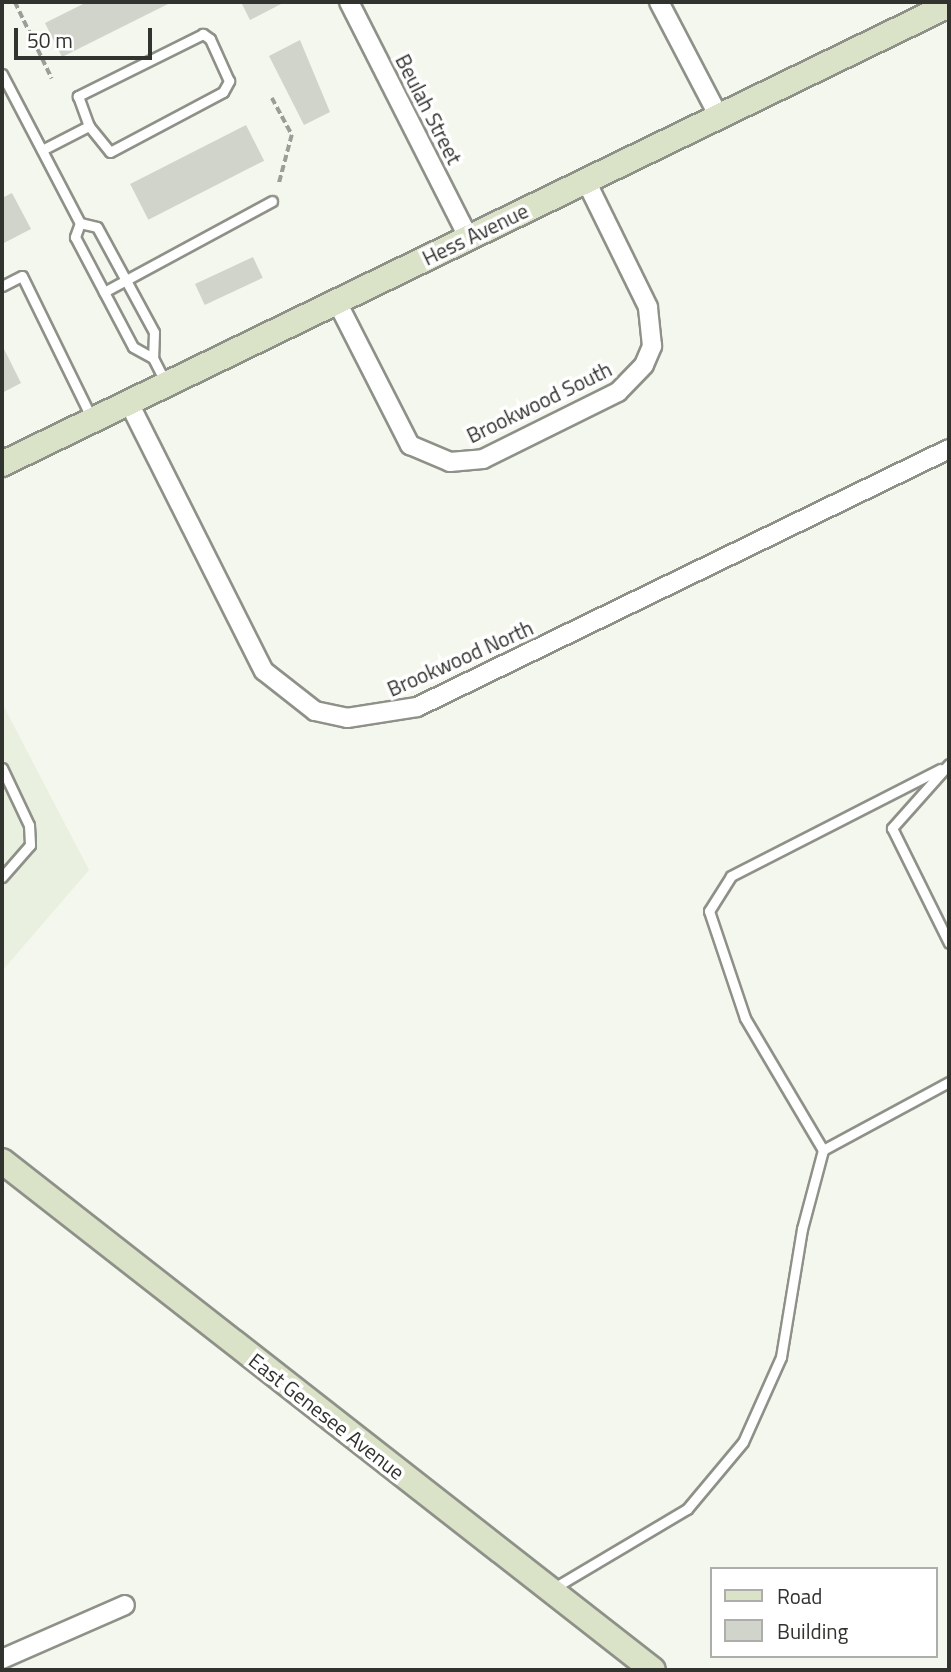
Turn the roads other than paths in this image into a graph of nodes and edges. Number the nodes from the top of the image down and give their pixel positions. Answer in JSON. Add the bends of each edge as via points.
{"nodes":[{"id":1,"x":349,"y":2,"type":"edge"},
{"id":2,"x":659,"y":2,"type":"edge"},
{"id":3,"x":946,"y":4,"type":"edge"},
{"id":4,"x":2,"y":74,"type":"edge"},
{"id":5,"x":719,"y":117,"type":"junction"},
{"id":6,"x":89,"y":126,"type":"junction"},
{"id":7,"x":42,"y":150,"type":"junction"},
{"id":8,"x":586,"y":181,"type":"junction"},
{"id":9,"x":272,"y":201,"type":"dead end"},
{"id":10,"x":80,"y":223,"type":"junction"},
{"id":11,"x":468,"y":237,"type":"junction"},
{"id":12,"x":125,"y":279,"type":"junction"},
{"id":13,"x":2,"y":286,"type":"edge"},
{"id":14,"x":104,"y":292,"type":"junction"},
{"id":15,"x":337,"y":302,"type":"junction"},
{"id":16,"x":153,"y":358,"type":"junction"},
{"id":17,"x":166,"y":383,"type":"junction"},
{"id":18,"x":128,"y":401,"type":"junction"},
{"id":19,"x":92,"y":419,"type":"junction"},
{"id":20,"x":949,"y":449,"type":"edge"},
{"id":21,"x":2,"y":464,"type":"edge"},
{"id":22,"x":945,"y":766,"type":"edge"},
{"id":23,"x":2,"y":768,"type":"edge"},
{"id":24,"x":2,"y":877,"type":"edge"},
{"id":25,"x":949,"y":943,"type":"edge"},
{"id":26,"x":949,"y":1082,"type":"edge"},
{"id":27,"x":823,"y":1150,"type":"junction"},
{"id":28,"x":2,"y":1161,"type":"edge"},
{"id":29,"x":550,"y":1590,"type":"junction"},
{"id":30,"x":125,"y":1605,"type":"dead end"},
{"id":31,"x":2,"y":1659,"type":"edge"},
{"id":32,"x":642,"y":1668,"type":"edge"}],
"edges":[{"from":1,"to":11,"type":"street","name":"Beulah Street"},
{"from":2,"to":5,"type":"street"},
{"from":3,"to":5,"type":"street","name":"Hess Avenue"},
{"from":4,"to":7,"type":"lane"},
{"from":5,"to":8,"type":"street","name":"Hess Avenue"},
{"from":6,"to":6,"type":"lane","via":[[110,152],[223,92],[229,81],[210,39],[203,34],[78,96]]},
{"from":6,"to":7,"type":"lane"},
{"from":7,"to":10,"type":"lane"},
{"from":8,"to":11,"type":"street","name":"Hess Avenue"},
{"from":8,"to":15,"type":"street","name":"Brookwood South","via":[[648,307],[652,346],[644,365],[618,392],[482,459],[450,462],[410,445]]},
{"from":9,"to":12,"type":"lane"},
{"from":10,"to":12,"type":"lane","via":[[97,227]]},
{"from":10,"to":14,"type":"lane","via":[[75,237]]},
{"from":11,"to":15,"type":"street","name":"Hess Avenue"},
{"from":12,"to":14,"type":"lane"},
{"from":12,"to":16,"type":"lane","via":[[154,332]]},
{"from":13,"to":19,"type":"lane","via":[[22,276]]},
{"from":14,"to":16,"type":"lane","via":[[133,347]]},
{"from":15,"to":17,"type":"street","name":"Hess Avenue"},
{"from":16,"to":17,"type":"lane"},
{"from":17,"to":18,"type":"street","name":"Hess Avenue"},
{"from":18,"to":19,"type":"street","name":"Hess Avenue"},
{"from":18,"to":20,"type":"street","name":"Brookwood North","via":[[264,671],[315,711],[347,718],[417,707]]},
{"from":19,"to":21,"type":"street","name":"Hess Avenue"},
{"from":22,"to":25,"type":"lane","via":[[892,828]]},
{"from":22,"to":27,"type":"lane","via":[[732,876],[709,911],[746,1018]]},
{"from":23,"to":24,"type":"lane","via":[[30,835],[30,845]]},
{"from":26,"to":27,"type":"lane"},
{"from":27,"to":29,"type":"lane","via":[[802,1229],[781,1357],[744,1441],[687,1508]]},
{"from":28,"to":29,"type":"street","name":"East Genesee Avenue"},
{"from":29,"to":32,"type":"street","name":"East Genesee Avenue"},
{"from":30,"to":31,"type":"street"}]}
